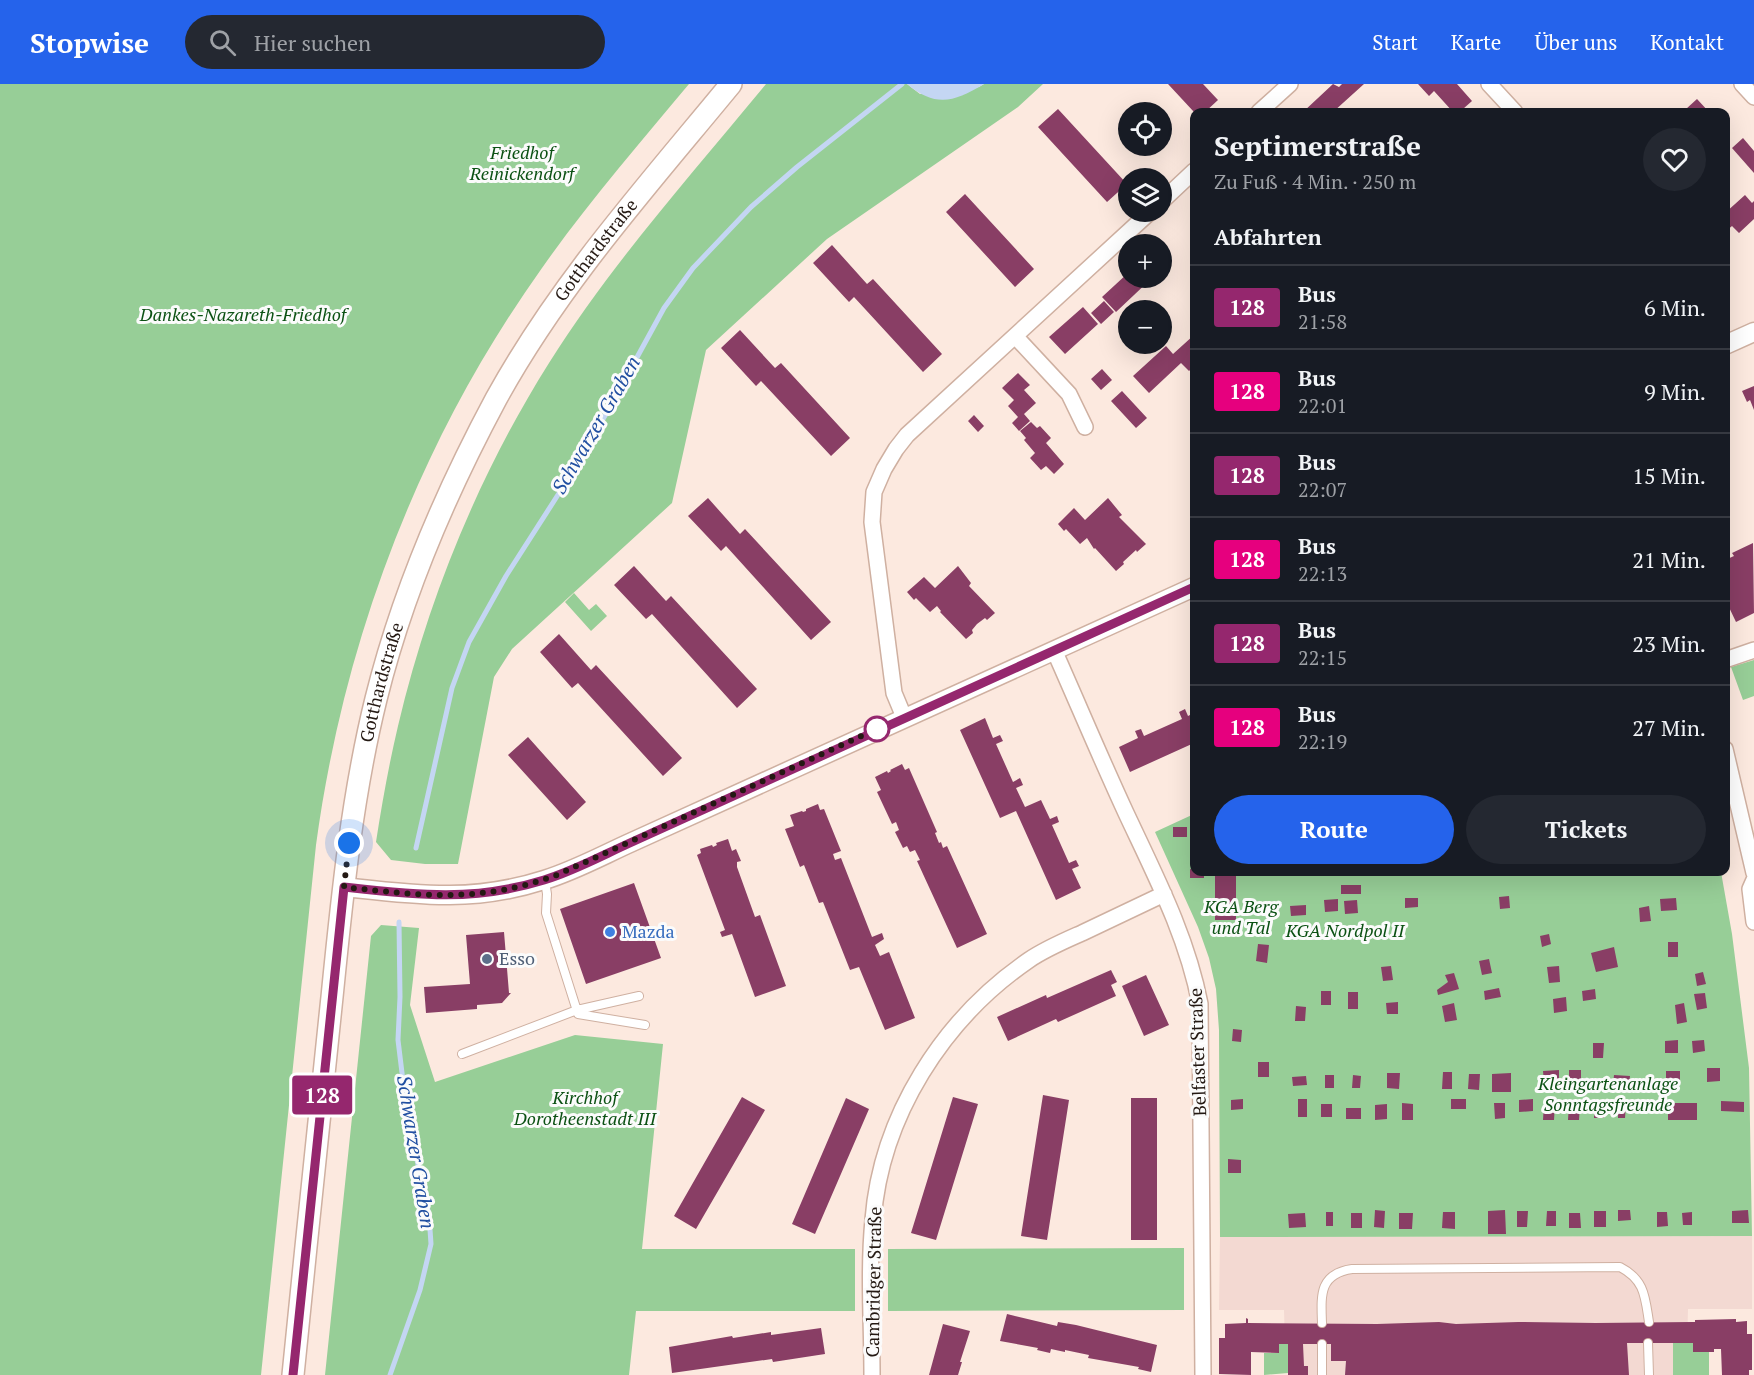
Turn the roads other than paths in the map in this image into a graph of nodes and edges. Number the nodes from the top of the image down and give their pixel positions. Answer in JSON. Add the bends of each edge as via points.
{"nodes":[{"id":1,"x":731,"y":84,"type":"edge"},
{"id":2,"x":1290,"y":84,"type":"edge"},
{"id":3,"x":1489,"y":84,"type":"edge"},
{"id":4,"x":1742,"y":84,"type":"edge"},
{"id":5,"x":1754,"y":97,"type":"edge"},
{"id":6,"x":1263,"y":108,"type":"edge"},
{"id":7,"x":1511,"y":108,"type":"edge"},
{"id":8,"x":1190,"y":175,"type":"edge"},
{"id":9,"x":1172,"y":192,"type":"edge"},
{"id":10,"x":1139,"y":222,"type":"edge"},
{"id":11,"x":1754,"y":332,"type":"edge"},
{"id":12,"x":1015,"y":336,"type":"junction"},
{"id":13,"x":1730,"y":343,"type":"edge"},
{"id":14,"x":1085,"y":427,"type":"dead end"},
{"id":15,"x":1190,"y":588,"type":"edge"},
{"id":16,"x":1054,"y":650,"type":"junction"},
{"id":17,"x":1754,"y":650,"type":"edge"},
{"id":18,"x":1730,"y":658,"type":"edge"},
{"id":19,"x":904,"y":717,"type":"junction"},
{"id":20,"x":1730,"y":770,"type":"edge"},
{"id":21,"x":1754,"y":873,"type":"edge"},
{"id":22,"x":544,"y":880,"type":"junction"},
{"id":23,"x":1754,"y":880,"type":"edge"},
{"id":24,"x":344,"y":887,"type":"junction"},
{"id":25,"x":1164,"y":894,"type":"junction"},
{"id":26,"x":1754,"y":922,"type":"edge"},
{"id":27,"x":639,"y":996,"type":"dead end"},
{"id":28,"x":577,"y":1011,"type":"junction"},
{"id":29,"x":645,"y":1025,"type":"dead end"},
{"id":30,"x":462,"y":1054,"type":"dead end"},
{"id":31,"x":1648,"y":1322,"type":"dead end"},
{"id":32,"x":1322,"y":1323,"type":"dead end"},
{"id":33,"x":1648,"y":1343,"type":"dead end"},
{"id":34,"x":1322,"y":1344,"type":"dead end"},
{"id":35,"x":293,"y":1375,"type":"edge"},
{"id":36,"x":872,"y":1375,"type":"edge"},
{"id":37,"x":1203,"y":1375,"type":"edge"},
{"id":38,"x":1322,"y":1375,"type":"edge"},
{"id":39,"x":1649,"y":1375,"type":"edge"}],
"edges":[{"from":1,"to":24,"type":"main road","name":"Gotthardstraße","via":[[608,234],[537,332],[497,397],[448,493],[412,581],[377,696],[361,766]]},
{"from":2,"to":6,"type":"street"},
{"from":3,"to":7,"type":"street"},
{"from":4,"to":5,"type":"street"},
{"from":8,"to":9,"type":"street"},
{"from":10,"to":12,"type":"street"},
{"from":11,"to":13,"type":"street"},
{"from":12,"to":14,"type":"street","via":[[1069,394]]},
{"from":12,"to":19,"type":"street","via":[[907,435],[874,492],[873,533],[888,652],[894,693]]},
{"from":15,"to":16,"type":"street"},
{"from":16,"to":19,"type":"street"},
{"from":16,"to":25,"type":"street","name":"Belfaster Straße"},
{"from":17,"to":18,"type":"street"},
{"from":19,"to":22,"type":"street"},
{"from":20,"to":21,"type":"street"},
{"from":22,"to":24,"type":"street","via":[[454,896]]},
{"from":22,"to":28,"type":"lane","via":[[546,913]]},
{"from":23,"to":26,"type":"street","via":[[1750,889]]},
{"from":24,"to":35,"type":"main road","name":"Gotthardstraße"},
{"from":25,"to":36,"type":"street","name":"Cambridger Straße","via":[[1042,952],[1011,973],[959,1021],[927,1066],[891,1136],[875,1197],[871,1242]]},
{"from":25,"to":37,"type":"street","name":"Belfaster Straße","via":[[1185,943],[1200,1004]]},
{"from":27,"to":28,"type":"lane"},
{"from":28,"to":29,"type":"lane"},
{"from":28,"to":30,"type":"lane"},
{"from":31,"to":32,"type":"lane","via":[[1646,1298],[1632,1274],[1620,1267],[1597,1267],[1341,1270],[1322,1290]]},
{"from":33,"to":39,"type":"lane"},
{"from":34,"to":38,"type":"lane"}]}
